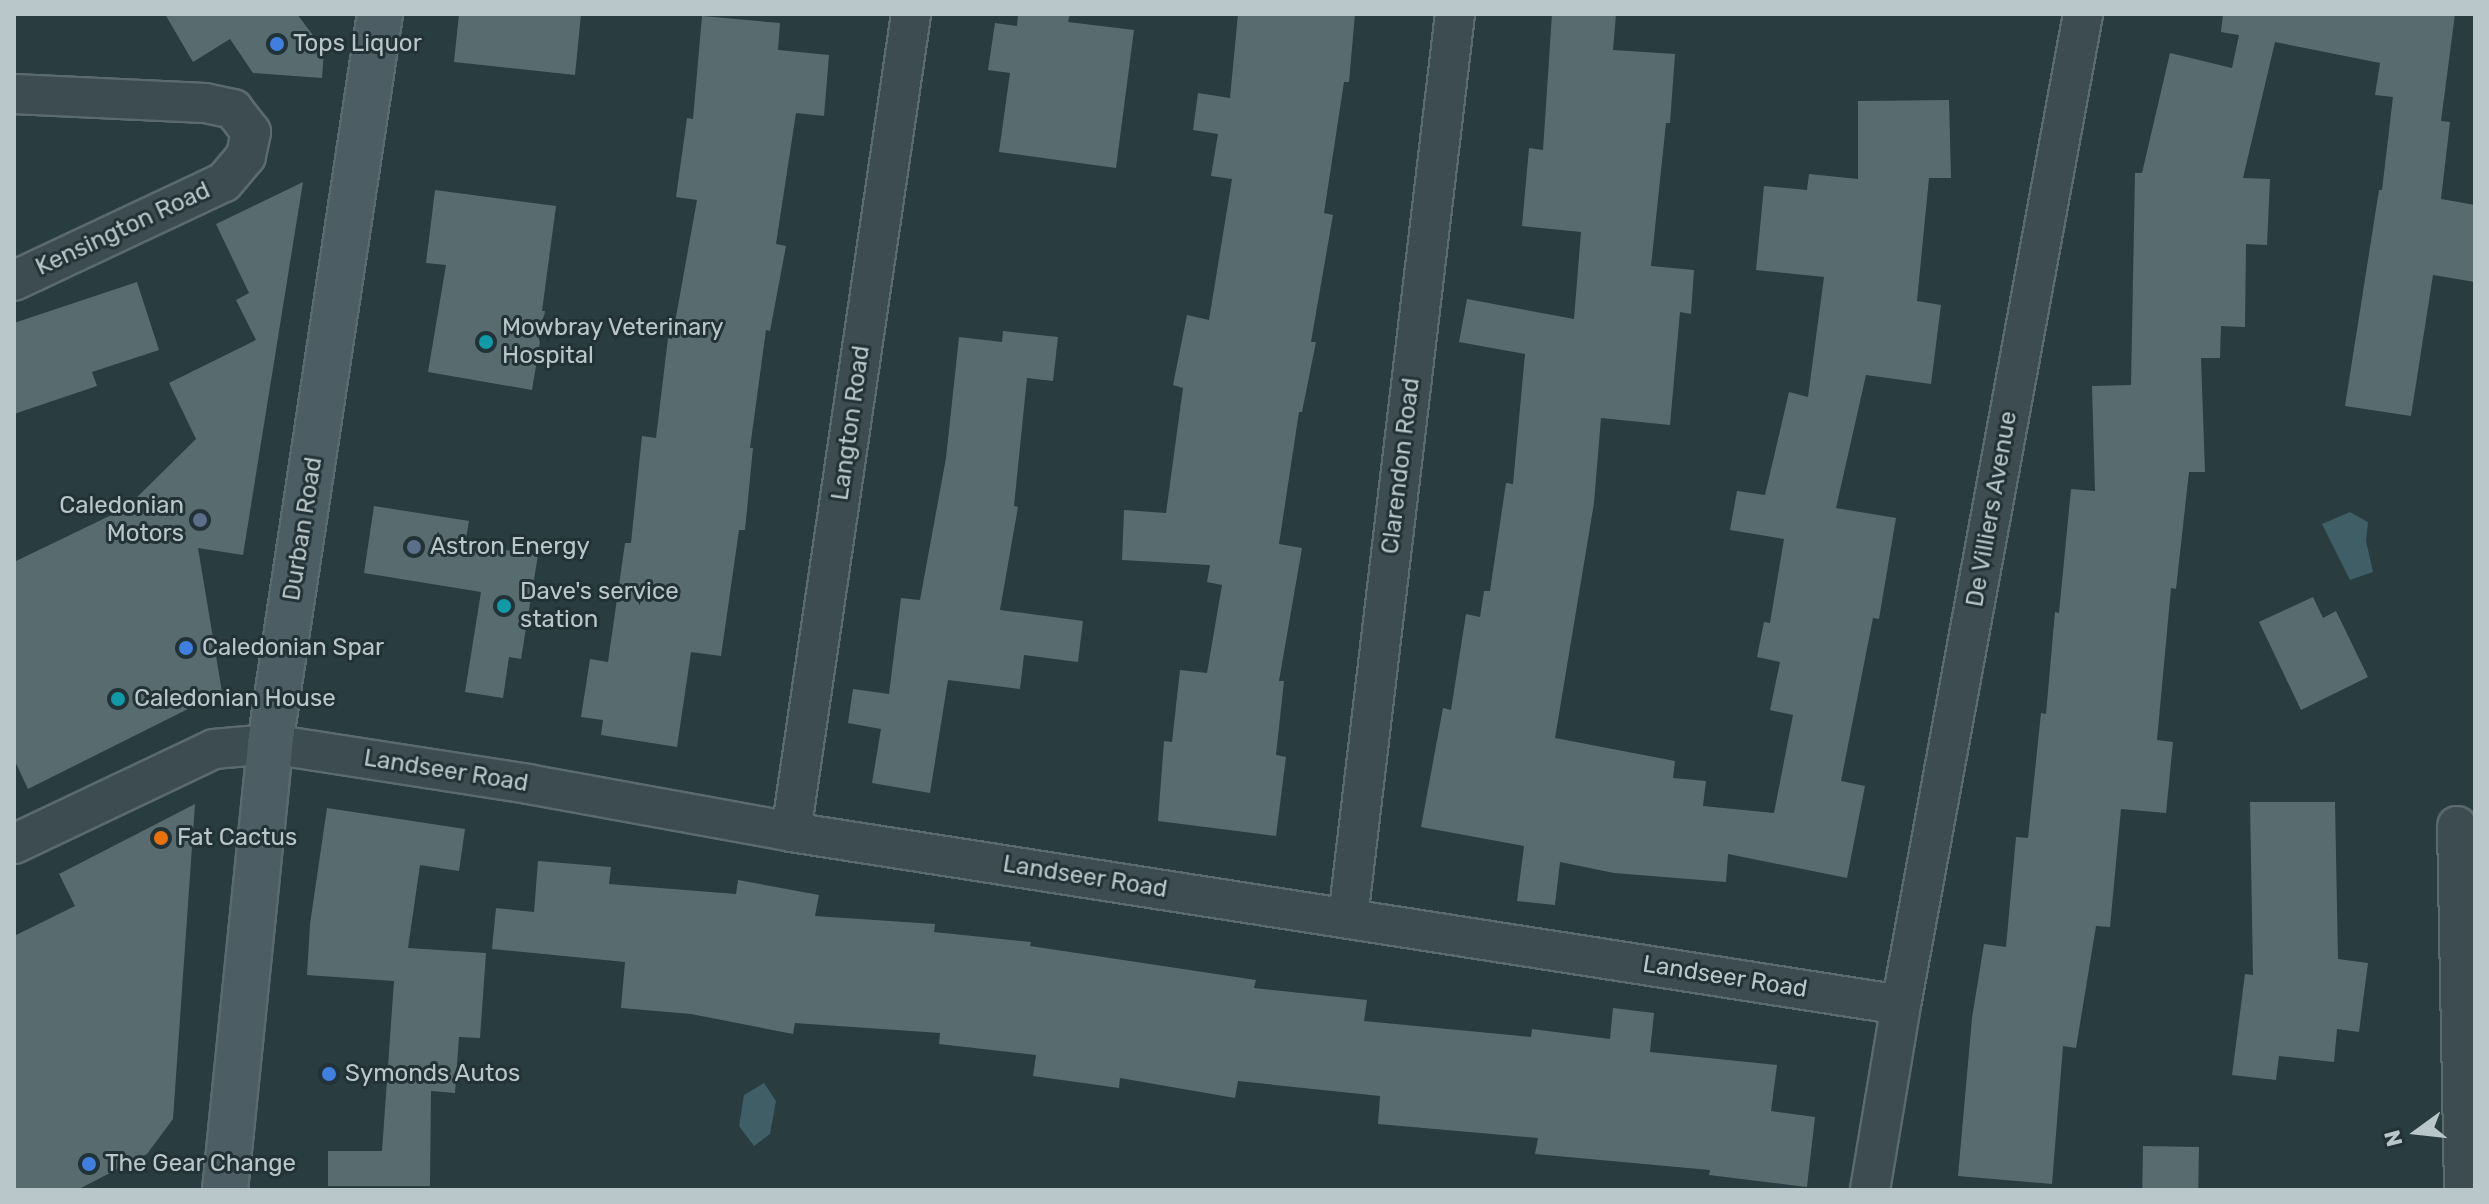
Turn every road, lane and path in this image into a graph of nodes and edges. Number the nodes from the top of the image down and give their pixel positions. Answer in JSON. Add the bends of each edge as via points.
{"nodes":[{"id":1,"x":380,"y":14,"type":"edge"},
{"id":2,"x":911,"y":14,"type":"edge"},
{"id":3,"x":1455,"y":14,"type":"edge"},
{"id":4,"x":2083,"y":14,"type":"edge"},
{"id":5,"x":14,"y":94,"type":"edge"},
{"id":6,"x":14,"y":281,"type":"edge"},
{"id":7,"x":270,"y":744,"type":"junction"},
{"id":8,"x":2457,"y":826,"type":"dead end"},
{"id":9,"x":791,"y":832,"type":"junction"},
{"id":10,"x":14,"y":844,"type":"edge"},
{"id":11,"x":1348,"y":918,"type":"junction"},
{"id":12,"x":1901,"y":1005,"type":"junction"},
{"id":13,"x":225,"y":1190,"type":"edge"},
{"id":14,"x":1870,"y":1190,"type":"edge"},
{"id":15,"x":2464,"y":1190,"type":"edge"}],
"edges":[{"from":1,"to":7,"type":"main road","name":"Durban Road"},
{"from":2,"to":9,"type":"street","name":"Langton Road"},
{"from":3,"to":11,"type":"street","name":"Clarendon Road"},
{"from":4,"to":12,"type":"street","name":"De Villiers Avenue"},
{"from":5,"to":6,"type":"street","name":"Kensington Road","via":[[205,103],[233,109],[251,132],[246,156],[224,182]]},
{"from":7,"to":9,"type":"street","name":"Landseer Road"},
{"from":7,"to":10,"type":"street","name":"Landseer Road","via":[[214,749]]},
{"from":7,"to":13,"type":"main road","name":"Durban Road"},
{"from":8,"to":15,"type":"street"},
{"from":9,"to":11,"type":"street","name":"Landseer Road"},
{"from":11,"to":12,"type":"street","name":"Landseer Road"},
{"from":12,"to":14,"type":"street","name":"De Villiers Avenue"}]}
